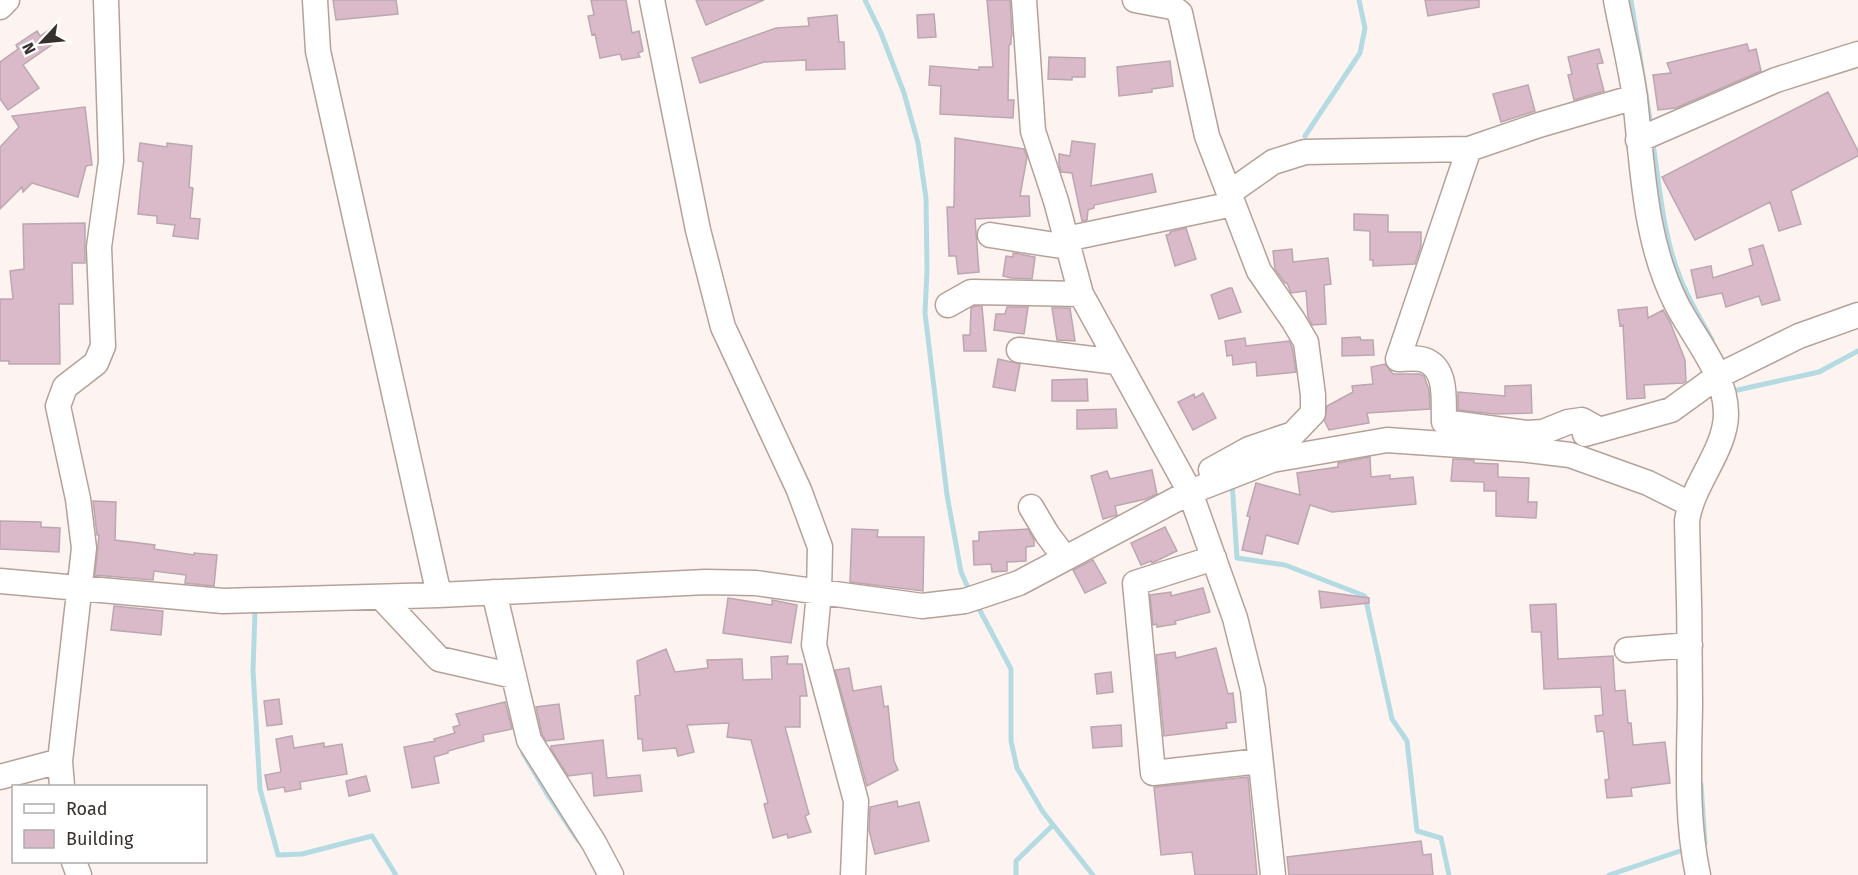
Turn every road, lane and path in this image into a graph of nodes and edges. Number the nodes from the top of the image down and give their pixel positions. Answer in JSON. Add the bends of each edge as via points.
{"nodes":[{"id":1,"x":7,"y":0,"type":"edge"},
{"id":2,"x":106,"y":0,"type":"edge"},
{"id":3,"x":315,"y":0,"type":"edge"},
{"id":4,"x":652,"y":0,"type":"edge"},
{"id":5,"x":1024,"y":0,"type":"edge"},
{"id":6,"x":1135,"y":0,"type":"edge"},
{"id":7,"x":1616,"y":0,"type":"edge"},
{"id":8,"x":0,"y":7,"type":"edge"},
{"id":9,"x":1858,"y":54,"type":"edge"},
{"id":10,"x":1635,"y":97,"type":"junction"},
{"id":11,"x":1638,"y":140,"type":"junction"},
{"id":12,"x":1469,"y":149,"type":"junction"},
{"id":13,"x":1231,"y":198,"type":"junction"},
{"id":14,"x":990,"y":235,"type":"dead end"},
{"id":15,"x":1067,"y":243,"type":"junction"},
{"id":16,"x":1081,"y":294,"type":"junction"},
{"id":17,"x":948,"y":305,"type":"dead end"},
{"id":18,"x":1858,"y":315,"type":"edge"},
{"id":19,"x":1019,"y":350,"type":"dead end"},
{"id":20,"x":1117,"y":362,"type":"junction"},
{"id":21,"x":1718,"y":376,"type":"junction"},
{"id":22,"x":1600,"y":430,"type":"junction"},
{"id":23,"x":1529,"y":450,"type":"junction"},
{"id":24,"x":1187,"y":488,"type":"junction"},
{"id":25,"x":1690,"y":504,"type":"junction"},
{"id":26,"x":1031,"y":507,"type":"dead end"},
{"id":27,"x":1065,"y":558,"type":"junction"},
{"id":28,"x":1214,"y":558,"type":"junction"},
{"id":29,"x":0,"y":580,"type":"edge"},
{"id":30,"x":81,"y":587,"type":"junction"},
{"id":31,"x":494,"y":592,"type":"junction"},
{"id":32,"x":819,"y":593,"type":"junction"},
{"id":33,"x":439,"y":595,"type":"junction"},
{"id":34,"x":381,"y":597,"type":"junction"},
{"id":35,"x":1690,"y":645,"type":"junction"},
{"id":36,"x":1627,"y":650,"type":"dead end"},
{"id":37,"x":514,"y":676,"type":"junction"},
{"id":38,"x":60,"y":761,"type":"junction"},
{"id":39,"x":1260,"y":761,"type":"junction"},
{"id":40,"x":0,"y":777,"type":"edge"},
{"id":41,"x":62,"y":785,"type":"edge"},
{"id":42,"x":611,"y":875,"type":"edge"},
{"id":43,"x":853,"y":875,"type":"edge"},
{"id":44,"x":1273,"y":875,"type":"edge"},
{"id":45,"x":1698,"y":875,"type":"edge"}],
"edges":[{"from":1,"to":8,"type":"street"},
{"from":2,"to":30,"type":"street","via":[[111,161],[99,247],[104,346],[96,363],[65,387],[58,406],[78,499],[84,548]]},
{"from":3,"to":33,"type":"street","via":[[318,51]]},
{"from":4,"to":32,"type":"street","via":[[698,230],[723,327],[820,547]]},
{"from":5,"to":15,"type":"street","via":[[1034,130]]},
{"from":6,"to":13,"type":"street","via":[[1172,7],[1180,13],[1207,136]]},
{"from":7,"to":10,"type":"street"},
{"from":9,"to":11,"type":"street","via":[[1776,80]]},
{"from":10,"to":11,"type":"street"},
{"from":10,"to":12,"type":"street"},
{"from":11,"to":21,"type":"street","via":[[1659,263],[1676,304]]},
{"from":12,"to":13,"type":"street","via":[[1305,152],[1273,162]]},
{"from":12,"to":22,"type":"street","via":[[1398,359],[1427,361],[1437,369],[1444,422],[1527,433],[1582,420]]},
{"from":13,"to":15,"type":"street"},
{"from":13,"to":24,"type":"street","via":[[1259,271],[1306,342],[1313,413],[1293,434],[1249,449]]},
{"from":14,"to":15,"type":"street"},
{"from":15,"to":16,"type":"street"},
{"from":16,"to":17,"type":"street","via":[[971,292]]},
{"from":16,"to":20,"type":"street"},
{"from":18,"to":21,"type":"street","via":[[1799,336]]},
{"from":19,"to":20,"type":"street"},
{"from":20,"to":24,"type":"street"},
{"from":21,"to":22,"type":"street","via":[[1671,410]]},
{"from":21,"to":25,"type":"street","via":[[1726,417]]},
{"from":22,"to":23,"type":"street"},
{"from":23,"to":24,"type":"street","via":[[1387,440],[1272,460]]},
{"from":23,"to":25,"type":"street","via":[[1570,455],[1648,483]]},
{"from":24,"to":27,"type":"street"},
{"from":24,"to":28,"type":"street"},
{"from":25,"to":35,"type":"street"},
{"from":26,"to":27,"type":"street"},
{"from":27,"to":32,"type":"street","via":[[1019,582],[975,597],[922,606]]},
{"from":28,"to":39,"type":"street","via":[[1235,618],[1253,690]]},
{"from":28,"to":39,"type":"street","via":[[1135,583],[1153,773]]},
{"from":29,"to":30,"type":"street"},
{"from":30,"to":34,"type":"street","via":[[223,601]]},
{"from":30,"to":38,"type":"street"},
{"from":31,"to":32,"type":"street","via":[[706,582],[756,583]]},
{"from":31,"to":33,"type":"street"},
{"from":31,"to":37,"type":"street"},
{"from":32,"to":43,"type":"street","via":[[814,645],[856,801]]},
{"from":33,"to":34,"type":"street"},
{"from":34,"to":37,"type":"street","via":[[439,659]]},
{"from":35,"to":36,"type":"street"},
{"from":35,"to":45,"type":"street","via":[[1689,793]]},
{"from":37,"to":42,"type":"street","via":[[529,740]]},
{"from":38,"to":40,"type":"street"},
{"from":38,"to":41,"type":"street"},
{"from":39,"to":44,"type":"street"}]}
